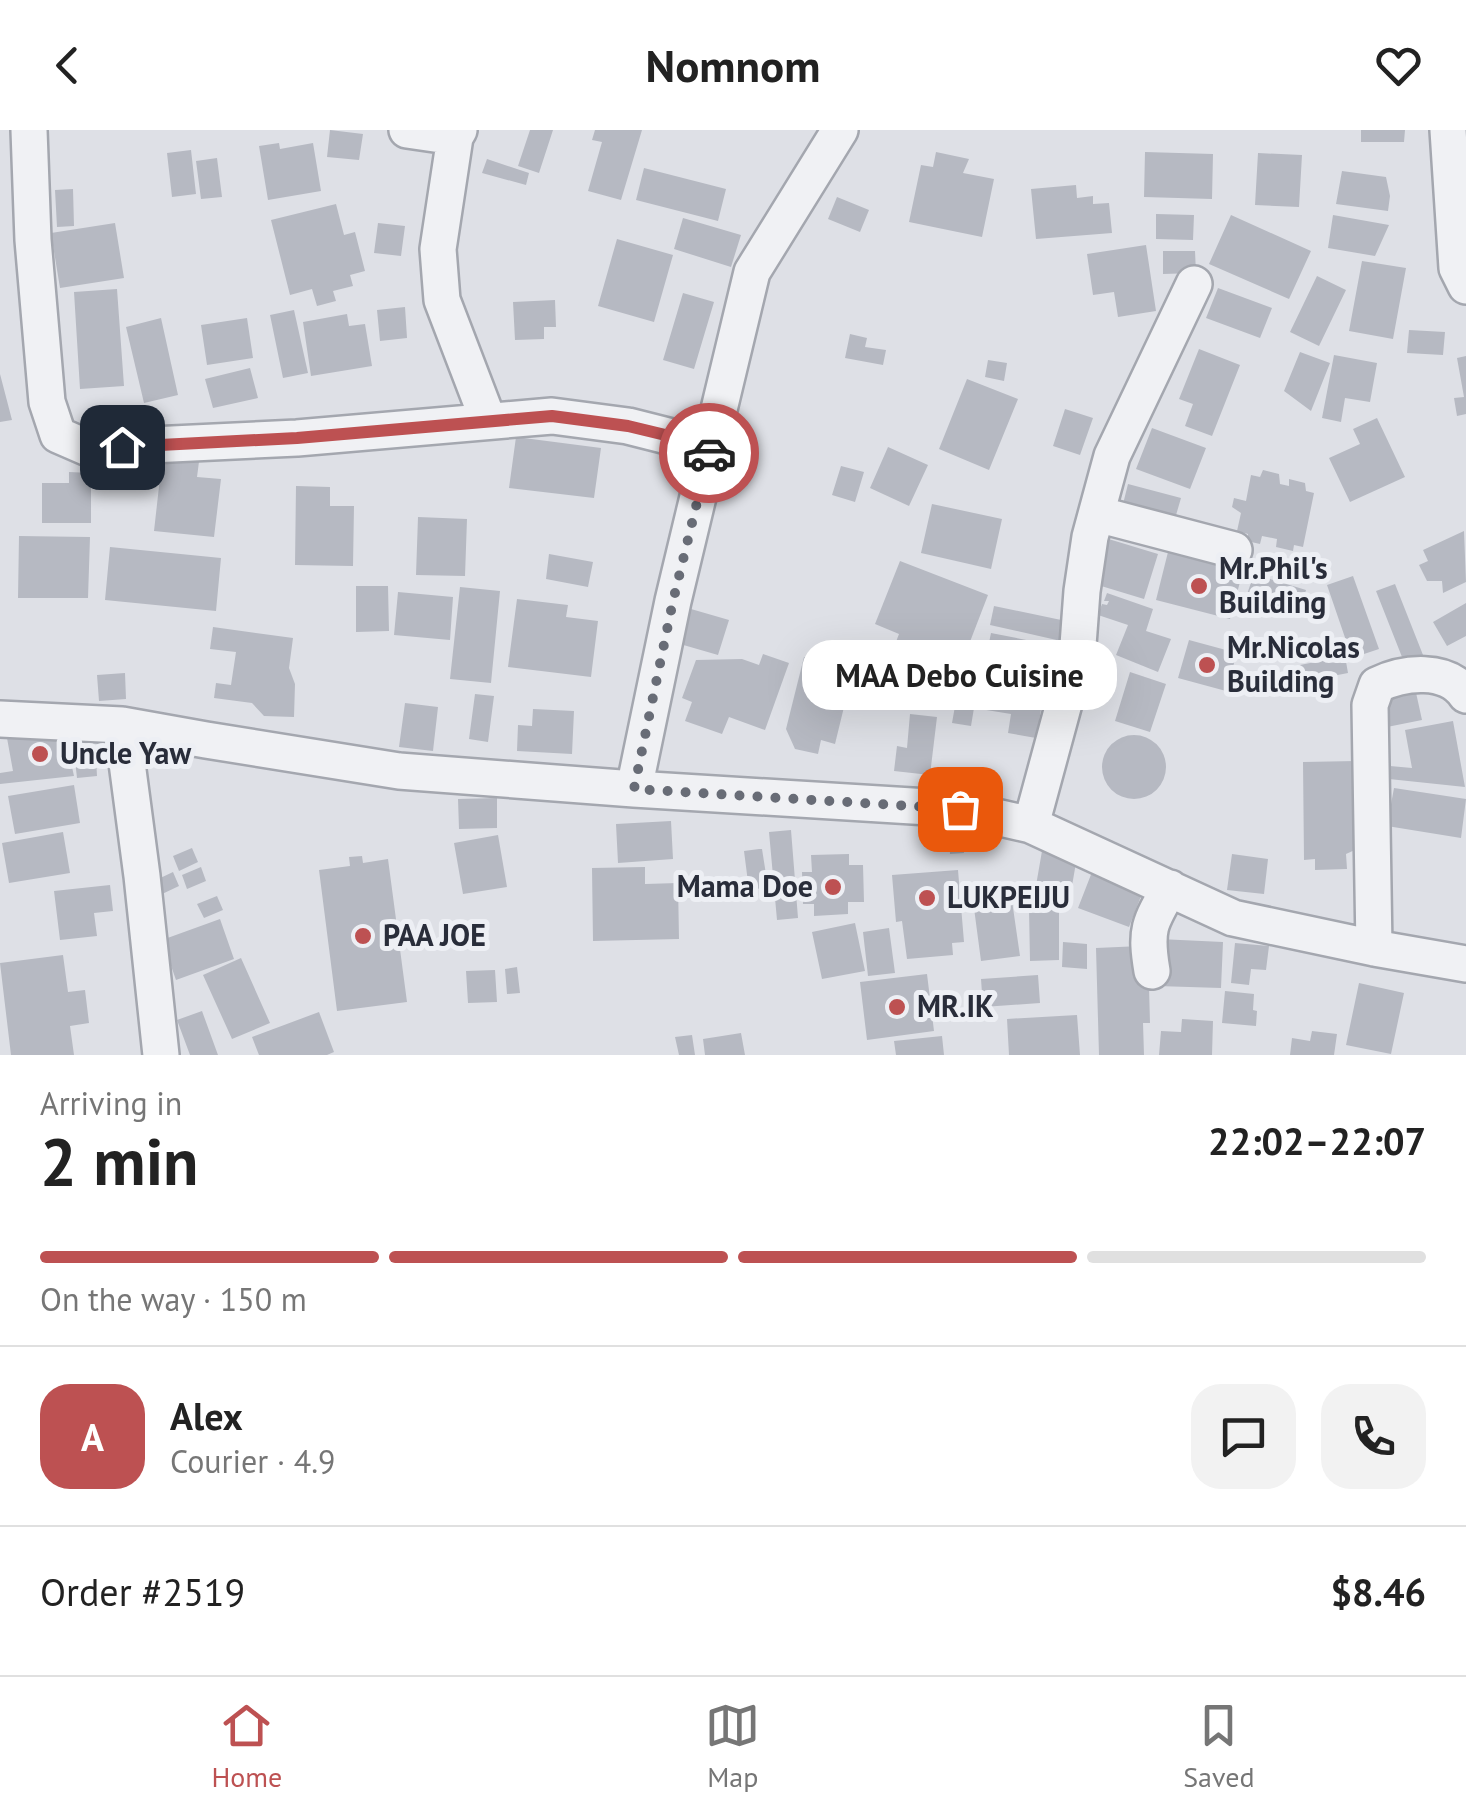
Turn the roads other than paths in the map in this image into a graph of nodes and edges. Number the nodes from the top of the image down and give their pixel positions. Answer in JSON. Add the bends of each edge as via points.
{"nodes":[{"id":1,"x":29,"y":130,"type":"edge"},
{"id":2,"x":407,"y":130,"type":"edge"},
{"id":3,"x":840,"y":130,"type":"edge"},
{"id":4,"x":1448,"y":130,"type":"edge"},
{"id":5,"x":457,"y":134,"type":"edge"},
{"id":6,"x":1194,"y":284,"type":"dead end"},
{"id":7,"x":1466,"y":286,"type":"edge"},
{"id":8,"x":488,"y":420,"type":"junction"},
{"id":9,"x":711,"y":446,"type":"junction"},
{"id":10,"x":1096,"y":514,"type":"junction"},
{"id":11,"x":1234,"y":550,"type":"dead end"},
{"id":12,"x":1466,"y":695,"type":"edge"},
{"id":13,"x":0,"y":720,"type":"edge"},
{"id":14,"x":122,"y":724,"type":"junction"},
{"id":15,"x":634,"y":789,"type":"junction"},
{"id":16,"x":1032,"y":826,"type":"junction"},
{"id":17,"x":1170,"y":888,"type":"junction"},
{"id":18,"x":1374,"y":948,"type":"junction"},
{"id":19,"x":1466,"y":964,"type":"edge"},
{"id":20,"x":1152,"y":971,"type":"dead end"},
{"id":21,"x":161,"y":1055,"type":"edge"}],
"edges":[{"from":1,"to":8,"type":"street","via":[[47,402],[58,435],[88,448]]},
{"from":2,"to":5,"type":"street"},
{"from":3,"to":9,"type":"street","via":[[752,272]]},
{"from":4,"to":7,"type":"street","via":[[1457,268]]},
{"from":5,"to":8,"type":"street","via":[[438,249],[442,300]]},
{"from":6,"to":10,"type":"street","via":[[1112,456]]},
{"from":8,"to":9,"type":"street","via":[[552,416]]},
{"from":9,"to":15,"type":"street"},
{"from":10,"to":11,"type":"street"},
{"from":10,"to":16,"type":"street","via":[[1075,658]]},
{"from":12,"to":18,"type":"street","via":[[1444,679],[1418,674],[1377,685],[1370,706]]},
{"from":13,"to":14,"type":"street"},
{"from":14,"to":15,"type":"street","via":[[399,770]]},
{"from":14,"to":21,"type":"street"},
{"from":15,"to":16,"type":"street","via":[[960,809]]},
{"from":16,"to":17,"type":"street"},
{"from":17,"to":18,"type":"street","via":[[1233,918]]},
{"from":17,"to":20,"type":"street","via":[[1151,920]]},
{"from":18,"to":19,"type":"street"}]}
